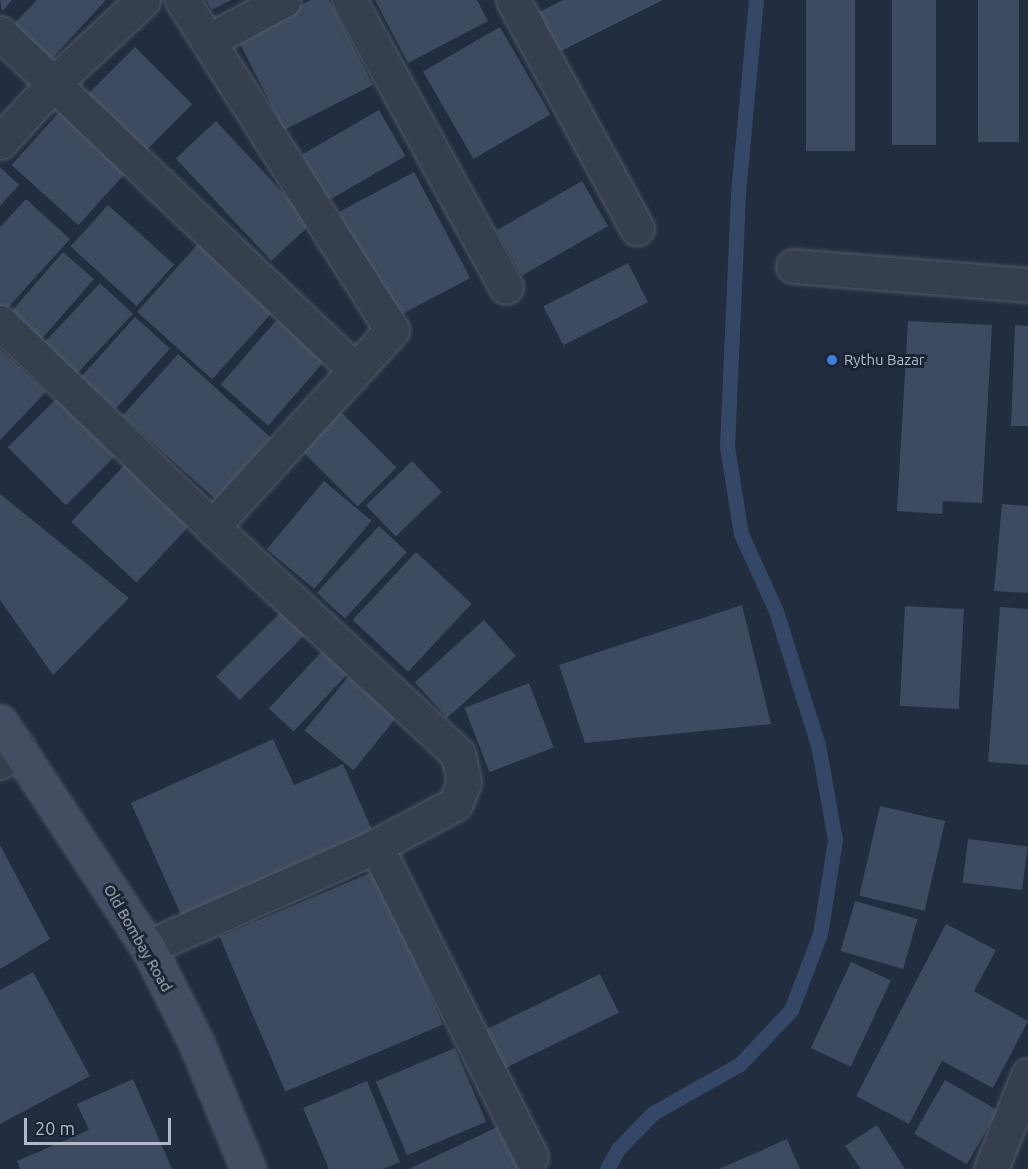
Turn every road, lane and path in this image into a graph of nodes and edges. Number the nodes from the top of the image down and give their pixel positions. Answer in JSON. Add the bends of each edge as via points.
{"nodes":[{"id":1,"x":143,"y":0,"type":"edge"},
{"id":2,"x":182,"y":0,"type":"edge"},
{"id":3,"x":284,"y":0,"type":"edge"},
{"id":4,"x":349,"y":0,"type":"edge"},
{"id":5,"x":513,"y":0,"type":"edge"},
{"id":6,"x":0,"y":33,"type":"edge"},
{"id":7,"x":208,"y":41,"type":"junction"},
{"id":8,"x":53,"y":84,"type":"junction"},
{"id":9,"x":0,"y":142,"type":"edge"},
{"id":10,"x":637,"y":228,"type":"dead end"},
{"id":11,"x":793,"y":266,"type":"dead end"},
{"id":12,"x":1028,"y":285,"type":"edge"},
{"id":13,"x":506,"y":287,"type":"dead end"},
{"id":14,"x":0,"y":322,"type":"edge"},
{"id":15,"x":355,"y":370,"type":"junction"},
{"id":16,"x":212,"y":527,"type":"junction"},
{"id":17,"x":6,"y":744,"type":"edge"},
{"id":18,"x":376,"y":846,"type":"junction"},
{"id":19,"x":147,"y":947,"type":"junction"},
{"id":20,"x":1028,"y":1075,"type":"edge"},
{"id":21,"x":531,"y":1157,"type":"dead end"},
{"id":22,"x":245,"y":1167,"type":"edge"},
{"id":23,"x":992,"y":1169,"type":"edge"}],
"edges":[{"from":1,"to":8,"type":"street"},
{"from":2,"to":7,"type":"street"},
{"from":3,"to":7,"type":"street"},
{"from":4,"to":13,"type":"street"},
{"from":5,"to":10,"type":"street"},
{"from":6,"to":8,"type":"street"},
{"from":7,"to":15,"type":"street","via":[[392,330]]},
{"from":8,"to":9,"type":"street"},
{"from":8,"to":15,"type":"street"},
{"from":11,"to":12,"type":"street"},
{"from":14,"to":16,"type":"street"},
{"from":15,"to":16,"type":"street"},
{"from":16,"to":18,"type":"street","via":[[458,754],[464,782],[455,804]]},
{"from":17,"to":19,"type":"main road","name":"Old Bombay Road"},
{"from":18,"to":19,"type":"street"},
{"from":18,"to":21,"type":"street"},
{"from":19,"to":22,"type":"main road","name":"Old Bombay Road","via":[[196,1042]]},
{"from":20,"to":23,"type":"street"}]}
